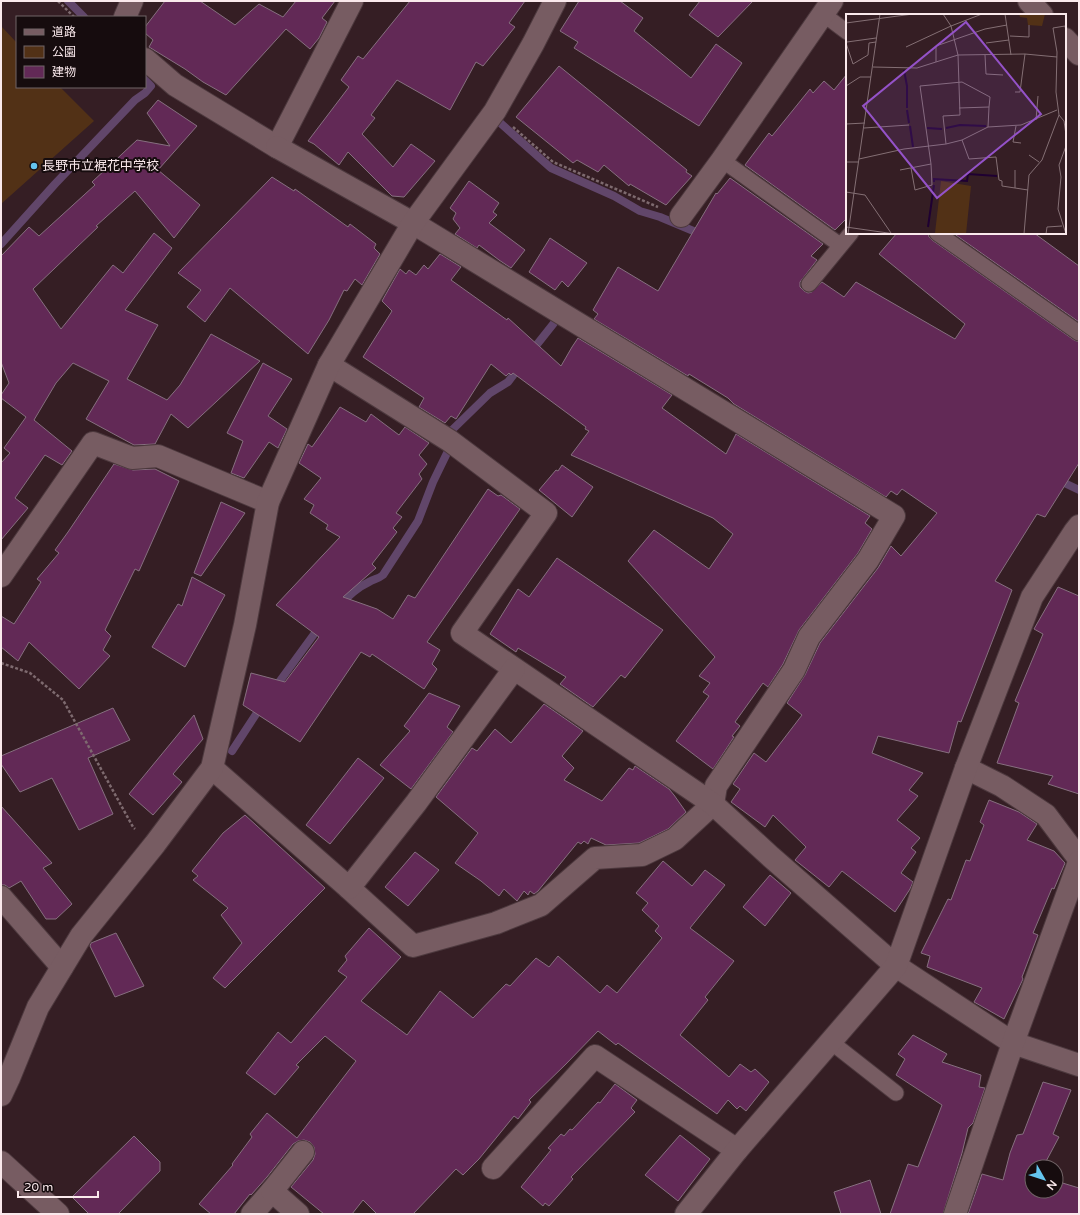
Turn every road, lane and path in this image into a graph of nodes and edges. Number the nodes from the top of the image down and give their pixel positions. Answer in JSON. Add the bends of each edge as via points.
{"nodes":[{"id":1,"x":58,"y":1,"type":"edge"},
{"id":2,"x":132,"y":1,"type":"edge"},
{"id":3,"x":352,"y":1,"type":"edge"},
{"id":4,"x":555,"y":1,"type":"edge"},
{"id":5,"x":1029,"y":1,"type":"edge"},
{"id":6,"x":828,"y":7,"type":"edge"},
{"id":7,"x":1041,"y":14,"type":"edge"},
{"id":8,"x":73,"y":16,"type":"edge"},
{"id":9,"x":125,"y":16,"type":"edge"},
{"id":10,"x":846,"y":31,"type":"edge"},
{"id":11,"x":1066,"y":40,"type":"edge"},
{"id":12,"x":1079,"y":54,"type":"edge"},
{"id":13,"x":146,"y":60,"type":"edge"},
{"id":14,"x":495,"y":111,"type":"junction"},
{"id":15,"x":277,"y":147,"type":"junction"},
{"id":16,"x":722,"y":160,"type":"junction"},
{"id":17,"x":681,"y":216,"type":"joint"},
{"id":18,"x":413,"y":223,"type":"junction"},
{"id":19,"x":849,"y":234,"type":"edge"},
{"id":20,"x":938,"y":234,"type":"edge"},
{"id":21,"x":840,"y":245,"type":"junction"},
{"id":22,"x":809,"y":284,"type":"dead end"},
{"id":23,"x":1079,"y":333,"type":"edge"},
{"id":24,"x":329,"y":365,"type":"junction"},
{"id":25,"x":268,"y":502,"type":"junction"},
{"id":26,"x":1079,"y":526,"type":"edge"},
{"id":27,"x":1,"y":576,"type":"edge"},
{"id":28,"x":1,"y":663,"type":"edge"},
{"id":29,"x":514,"y":669,"type":"junction"},
{"id":30,"x":212,"y":768,"type":"junction"},
{"id":31,"x":966,"y":768,"type":"junction"},
{"id":32,"x":713,"y":804,"type":"junction"},
{"id":33,"x":155,"y":844,"type":"junction"},
{"id":34,"x":1079,"y":861,"type":"edge"},
{"id":35,"x":349,"y":888,"type":"junction"},
{"id":36,"x":1,"y":897,"type":"edge"},
{"id":37,"x":896,"y":966,"type":"junction"},
{"id":38,"x":62,"y":967,"type":"junction"},
{"id":39,"x":830,"y":1042,"type":"junction"},
{"id":40,"x":1013,"y":1043,"type":"junction"},
{"id":41,"x":1079,"y":1065,"type":"edge"},
{"id":42,"x":896,"y":1093,"type":"dead end"},
{"id":43,"x":1,"y":1095,"type":"edge"},
{"id":44,"x":737,"y":1150,"type":"junction"},
{"id":45,"x":303,"y":1152,"type":"dead end"},
{"id":46,"x":1,"y":1162,"type":"edge"},
{"id":47,"x":493,"y":1168,"type":"dead end"},
{"id":48,"x":272,"y":1191,"type":"junction"},
{"id":49,"x":58,"y":1214,"type":"edge"},
{"id":50,"x":252,"y":1214,"type":"edge"},
{"id":51,"x":298,"y":1214,"type":"edge"},
{"id":52,"x":686,"y":1214,"type":"edge"},
{"id":53,"x":955,"y":1214,"type":"edge"}],
"edges":[{"from":1,"to":8,"type":"path"},
{"from":2,"to":9,"type":"street"},
{"from":3,"to":15,"type":"street"},
{"from":4,"to":14,"type":"street"},
{"from":5,"to":7,"type":"street"},
{"from":6,"to":10,"type":"lane"},
{"from":6,"to":16,"type":"street"},
{"from":11,"to":12,"type":"street"},
{"from":13,"to":15,"type":"street","via":[[175,86]]},
{"from":14,"to":17,"type":"path","via":[[553,162]]},
{"from":14,"to":18,"type":"street"},
{"from":15,"to":18,"type":"street"},
{"from":16,"to":17,"type":"street"},
{"from":16,"to":21,"type":"lane"},
{"from":18,"to":24,"type":"street"},
{"from":18,"to":32,"type":"street","via":[[894,516],[868,560],[809,637],[794,670],[716,786]]},
{"from":19,"to":21,"type":"lane"},
{"from":20,"to":23,"type":"lane"},
{"from":21,"to":22,"type":"lane"},
{"from":24,"to":25,"type":"street"},
{"from":24,"to":29,"type":"street","via":[[450,441],[546,513],[462,633]]},
{"from":25,"to":27,"type":"street","via":[[158,456],[132,458],[93,443]]},
{"from":25,"to":30,"type":"street","via":[[245,625]]},
{"from":26,"to":31,"type":"street","via":[[1032,597]]},
{"from":28,"to":33,"type":"path","via":[[30,673],[63,700],[133,827]]},
{"from":29,"to":32,"type":"street"},
{"from":29,"to":35,"type":"street","via":[[416,803]]},
{"from":30,"to":33,"type":"street"},
{"from":30,"to":35,"type":"street"},
{"from":31,"to":34,"type":"street","via":[[1002,786],[1046,815]]},
{"from":31,"to":37,"type":"street"},
{"from":32,"to":35,"type":"street","via":[[675,839],[642,855],[595,858],[541,905],[496,923],[413,946]]},
{"from":32,"to":37,"type":"street"},
{"from":33,"to":38,"type":"street","via":[[81,936]]},
{"from":34,"to":40,"type":"street"},
{"from":36,"to":38,"type":"street"},
{"from":37,"to":39,"type":"street"},
{"from":37,"to":40,"type":"street"},
{"from":38,"to":43,"type":"street","via":[[38,1007]]},
{"from":39,"to":42,"type":"lane"},
{"from":39,"to":44,"type":"street"},
{"from":40,"to":41,"type":"street"},
{"from":40,"to":53,"type":"street"},
{"from":44,"to":47,"type":"street","via":[[595,1056]]},
{"from":44,"to":52,"type":"street"},
{"from":45,"to":48,"type":"street"},
{"from":46,"to":49,"type":"street"},
{"from":48,"to":50,"type":"street"},
{"from":48,"to":51,"type":"street"}]}
